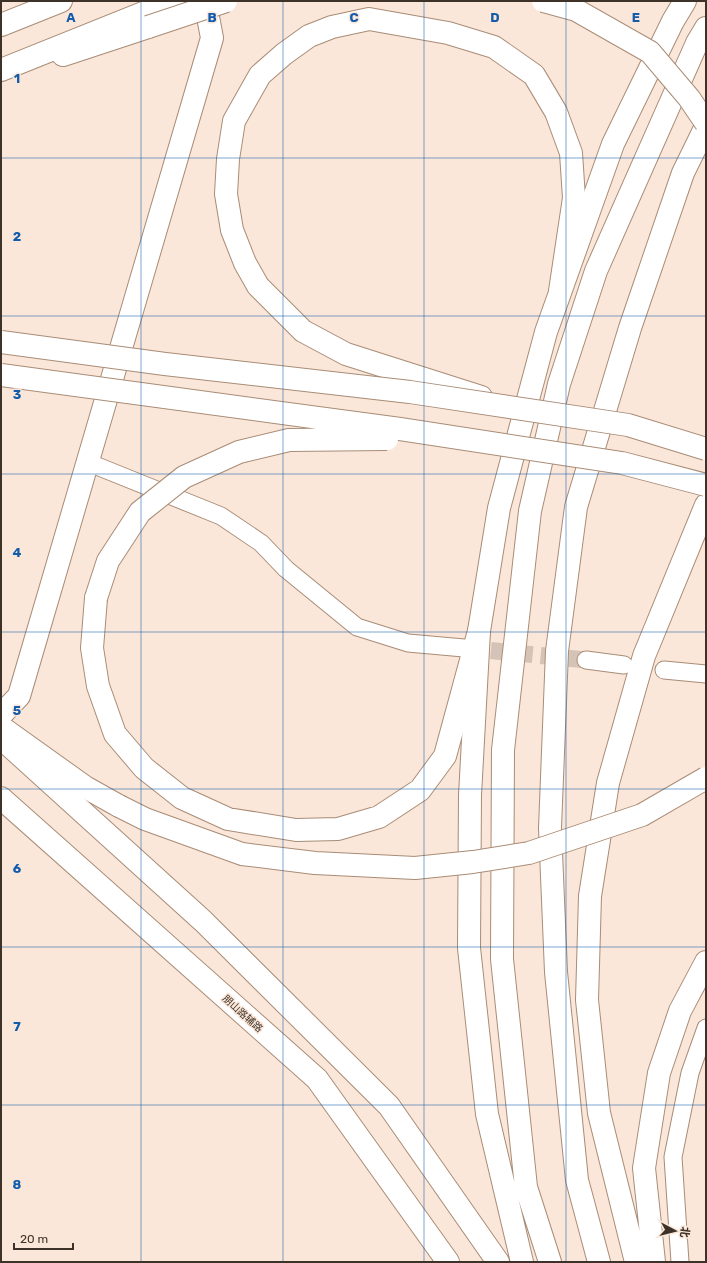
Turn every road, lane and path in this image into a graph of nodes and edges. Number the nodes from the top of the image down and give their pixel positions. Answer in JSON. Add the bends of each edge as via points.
{"nodes":[{"id":1,"x":61,"y":1,"type":"edge"},
{"id":2,"x":205,"y":1,"type":"edge"},
{"id":3,"x":226,"y":1,"type":"edge"},
{"id":4,"x":543,"y":1,"type":"edge"},
{"id":5,"x":685,"y":1,"type":"edge"},
{"id":6,"x":168,"y":3,"type":"edge"},
{"id":7,"x":1,"y":25,"type":"edge"},
{"id":8,"x":706,"y":28,"type":"edge"},
{"id":9,"x":1,"y":70,"type":"edge"},
{"id":10,"x":1,"y":75,"type":"edge"},
{"id":11,"x":706,"y":124,"type":"edge"},
{"id":12,"x":560,"y":291,"type":"junction"},
{"id":13,"x":1,"y":342,"type":"edge"},
{"id":14,"x":1,"y":374,"type":"edge"},
{"id":15,"x":513,"y":407,"type":"junction"},
{"id":16,"x":455,"y":438,"type":"junction"},
{"id":17,"x":706,"y":449,"type":"edge"},
{"id":18,"x":87,"y":462,"type":"junction"},
{"id":19,"x":706,"y":485,"type":"edge"},
{"id":20,"x":706,"y":505,"type":"edge"},
{"id":21,"x":479,"y":631,"type":"junction"},
{"id":22,"x":464,"y":648,"type":"tunnel mouth"},
{"id":23,"x":586,"y":660,"type":"tunnel mouth"},
{"id":24,"x":624,"y":665,"type":"dead end"},
{"id":25,"x":664,"y":670,"type":"dead end"},
{"id":26,"x":706,"y":674,"type":"edge"},
{"id":27,"x":1,"y":715,"type":"edge"},
{"id":28,"x":1,"y":727,"type":"edge"},
{"id":29,"x":1,"y":738,"type":"edge"},
{"id":30,"x":706,"y":778,"type":"edge"},
{"id":31,"x":1,"y":798,"type":"edge"},
{"id":32,"x":706,"y":962,"type":"edge"},
{"id":33,"x":706,"y":1028,"type":"edge"},
{"id":34,"x":448,"y":1262,"type":"edge"},
{"id":35,"x":498,"y":1262,"type":"edge"},
{"id":36,"x":522,"y":1262,"type":"edge"},
{"id":37,"x":550,"y":1262,"type":"edge"},
{"id":38,"x":599,"y":1262,"type":"edge"},
{"id":39,"x":636,"y":1262,"type":"edge"},
{"id":40,"x":654,"y":1262,"type":"edge"},
{"id":41,"x":680,"y":1262,"type":"edge"}],
"edges":[{"from":1,"to":7,"type":"main road"},
{"from":2,"to":18,"type":"main road","via":[[212,38]]},
{"from":3,"to":10,"type":"main road","bridge":true},
{"from":4,"to":11,"type":"main road","bridge":true,"via":[[576,10],[650,52],[689,98]]},
{"from":5,"to":12,"type":"main road","via":[[613,144]]},
{"from":6,"to":9,"type":"main road"},
{"from":8,"to":37,"type":"main road","via":[[596,271],[559,384],[530,511],[503,750],[502,959],[526,1187]]},
{"from":11,"to":38,"type":"main road","via":[[683,173],[630,328],[576,507],[557,651],[550,828],[556,972],[577,1180]]},
{"from":12,"to":15,"type":"main road","bridge":true,"via":[[574,198],[570,153],[556,112],[534,75],[494,47],[448,33],[369,19],[332,27],[309,36],[260,75],[234,121],[226,194],[232,230],[244,263],[258,286],[303,331],[346,354]]},
{"from":12,"to":21,"type":"main road","via":[[546,332],[499,508]]},
{"from":13,"to":15,"type":"main road","bridge":true},
{"from":14,"to":16,"type":"main road","bridge":true},
{"from":15,"to":17,"type":"main road","bridge":true,"via":[[628,425]]},
{"from":16,"to":19,"type":"main road","bridge":true,"via":[[622,463]]},
{"from":16,"to":21,"type":"main road","bridge":true,"via":[[289,440],[239,452],[184,477],[140,512],[108,561],[96,598],[92,648],[98,686],[114,734],[144,768],[182,798],[228,819],[296,830],[338,829],[379,817],[420,790],[445,756]]},
{"from":18,"to":22,"type":"street","via":[[221,516],[260,543],[286,569],[357,627],[408,643]]},
{"from":18,"to":27,"type":"main road","via":[[19,696]]},
{"from":20,"to":39,"type":"main road","via":[[644,656],[608,783],[590,896],[587,1000],[599,1113]]},
{"from":21,"to":36,"type":"main road","via":[[470,795],[469,948],[487,1114]]},
{"from":23,"to":24,"type":"street"},
{"from":25,"to":26,"type":"street"},
{"from":28,"to":30,"type":"main road","bridge":true,"via":[[85,786],[145,819],[242,854],[315,863],[415,868],[529,853],[642,815]]},
{"from":29,"to":35,"type":"main road","via":[[203,921],[388,1106]]},
{"from":31,"to":34,"type":"main road","name":"朋山路辅路","via":[[317,1079]]},
{"from":32,"to":40,"type":"main road","via":[[680,1011],[659,1073],[644,1168]]},
{"from":33,"to":41,"type":"street","via":[[690,1073],[673,1157]]}]}
